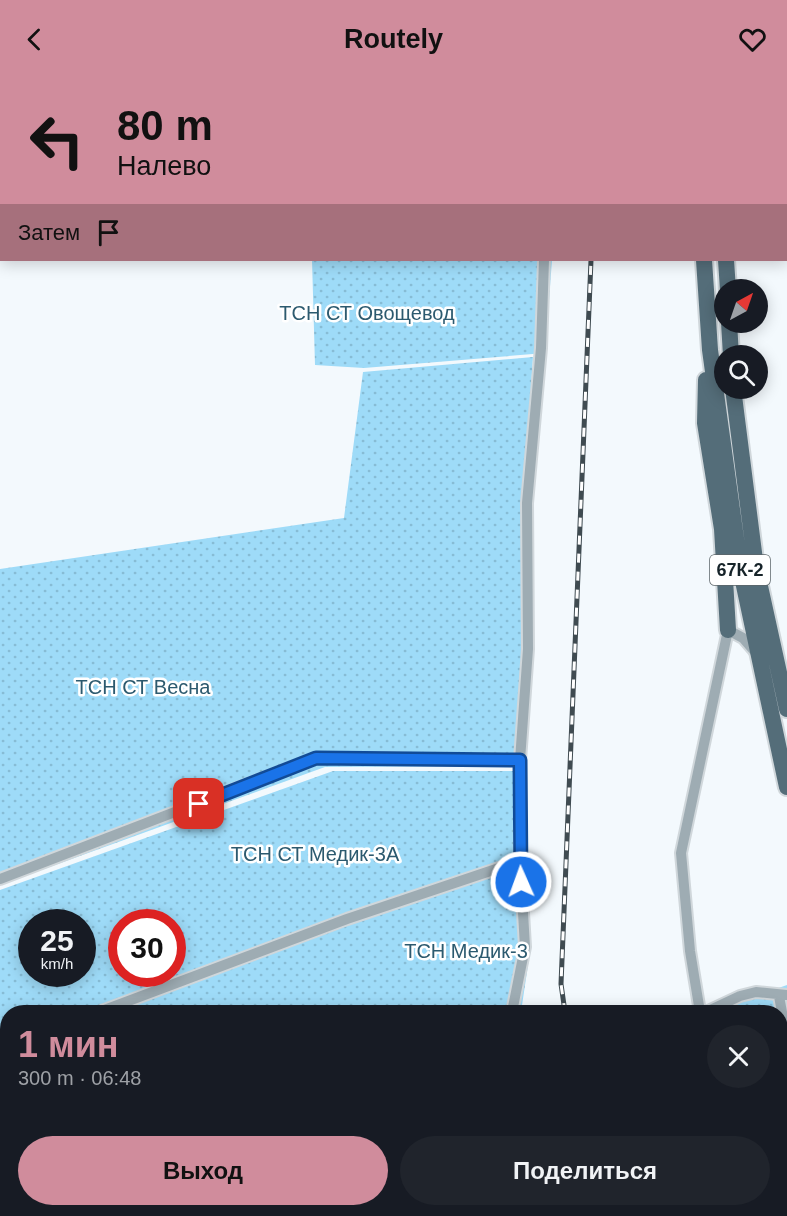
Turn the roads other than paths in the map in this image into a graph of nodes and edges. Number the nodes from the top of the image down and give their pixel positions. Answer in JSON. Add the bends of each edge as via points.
{"nodes":[{"id":1,"x":544,"y":261,"type":"edge"},
{"id":2,"x":704,"y":261,"type":"edge"},
{"id":3,"x":726,"y":261,"type":"edge"},
{"id":4,"x":727,"y":279,"type":"edge"},
{"id":5,"x":710,"y":350,"type":"junction"},
{"id":6,"x":734,"y":399,"type":"edge"},
{"id":7,"x":728,"y":630,"type":"junction"},
{"id":8,"x":758,"y":656,"type":"junction"},
{"id":9,"x":787,"y":709,"type":"edge"},
{"id":10,"x":520,"y":760,"type":"junction"},
{"id":11,"x":787,"y":787,"type":"edge"},
{"id":12,"x":519,"y":861,"type":"junction"},
{"id":13,"x":0,"y":879,"type":"edge"},
{"id":14,"x":783,"y":995,"type":"edge"},
{"id":15,"x":118,"y":1005,"type":"edge"},
{"id":16,"x":513,"y":1005,"type":"edge"},
{"id":17,"x":699,"y":1005,"type":"edge"},
{"id":18,"x":721,"y":1005,"type":"edge"}],
"edges":[{"from":1,"to":10,"type":"street","via":[[541,348],[526,503],[528,649]]},
{"from":2,"to":5,"type":"main road","number":"67К-2"},
{"from":3,"to":4,"type":"main road"},
{"from":5,"to":7,"type":"main road","via":[[705,423],[722,529]]},
{"from":5,"to":8,"type":"main road","number":"67К-2","via":[[740,567]]},
{"from":6,"to":9,"type":"main road","number":"67К-2","via":[[756,568]]},
{"from":7,"to":8,"type":"street","via":[[744,638]]},
{"from":7,"to":17,"type":"street","via":[[681,853]]},
{"from":8,"to":11,"type":"main road","number":"67К-2"},
{"from":10,"to":12,"type":"street"},
{"from":10,"to":13,"type":"street","via":[[316,758]]},
{"from":12,"to":15,"type":"street","via":[[346,919]]},
{"from":12,"to":16,"type":"street","via":[[525,947]]},
{"from":14,"to":18,"type":"street","via":[[756,992]]}]}
